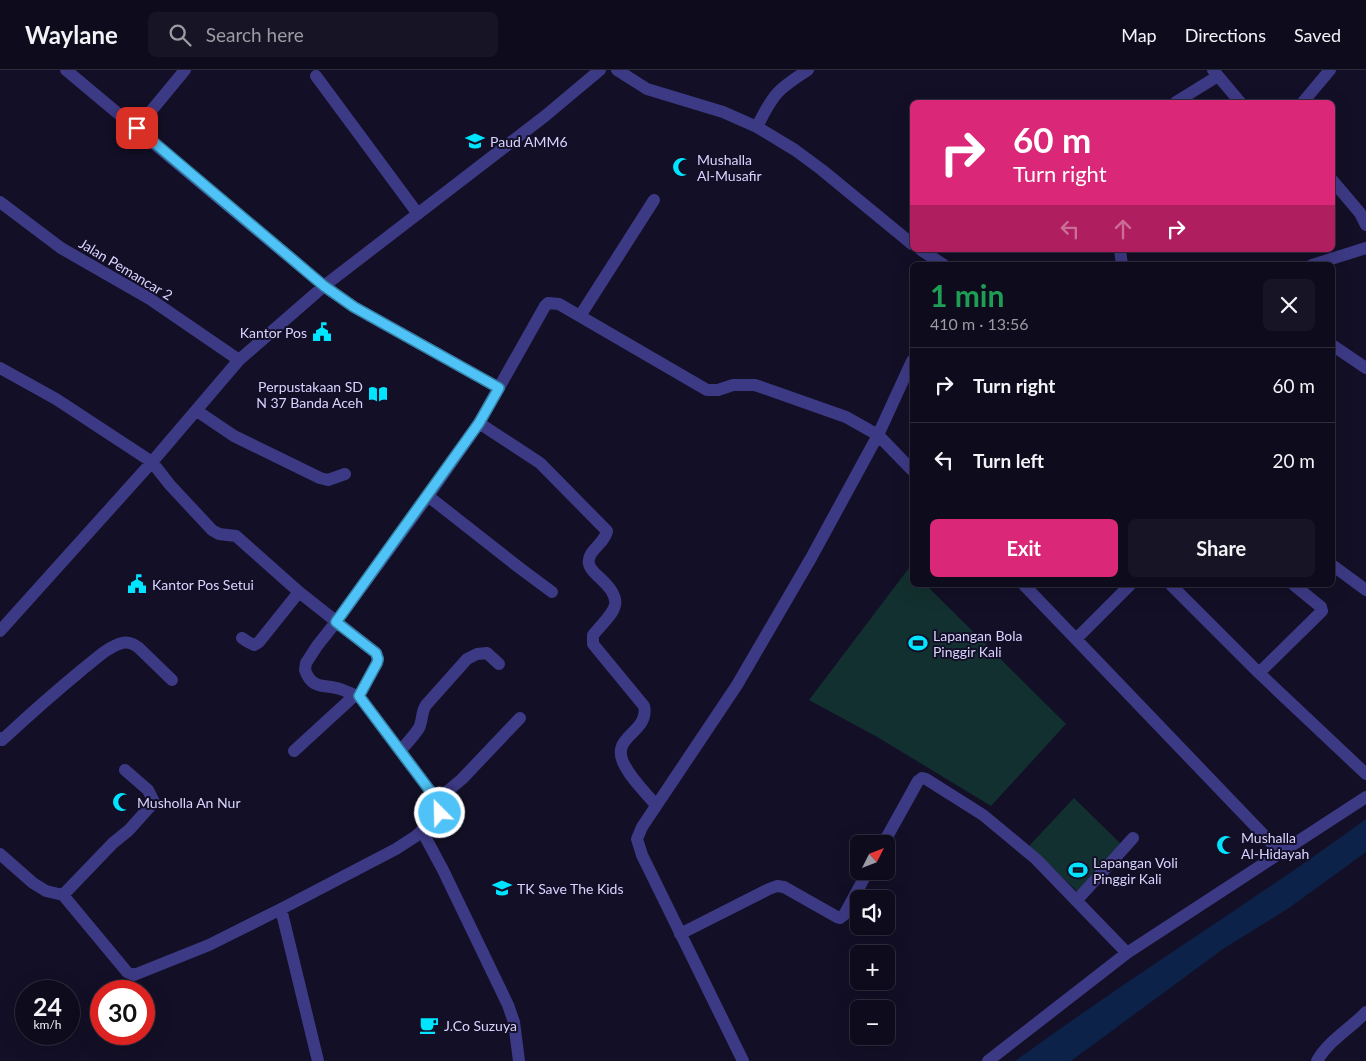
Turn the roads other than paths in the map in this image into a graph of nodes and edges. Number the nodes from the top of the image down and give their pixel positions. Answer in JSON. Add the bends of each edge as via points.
{"nodes":[{"id":1,"x":66,"y":70,"type":"edge"},
{"id":2,"x":185,"y":70,"type":"edge"},
{"id":3,"x":600,"y":70,"type":"edge"},
{"id":4,"x":617,"y":70,"type":"edge"},
{"id":5,"x":808,"y":70,"type":"edge"},
{"id":6,"x":1330,"y":70,"type":"edge"},
{"id":7,"x":316,"y":72,"type":"edge"},
{"id":8,"x":1215,"y":73,"type":"edge"},
{"id":9,"x":1179,"y":100,"type":"edge"},
{"id":10,"x":1238,"y":100,"type":"edge"},
{"id":11,"x":1306,"y":100,"type":"edge"},
{"id":12,"x":757,"y":127,"type":"junction"},
{"id":13,"x":137,"y":128,"type":"junction"},
{"id":14,"x":1335,"y":184,"type":"edge"},
{"id":15,"x":654,"y":200,"type":"dead end"},
{"id":16,"x":0,"y":202,"type":"edge"},
{"id":17,"x":418,"y":214,"type":"junction"},
{"id":18,"x":1366,"y":225,"type":"edge"},
{"id":19,"x":910,"y":242,"type":"edge"},
{"id":20,"x":1366,"y":248,"type":"edge"},
{"id":21,"x":924,"y":252,"type":"edge"},
{"id":22,"x":939,"y":262,"type":"edge"},
{"id":23,"x":1322,"y":262,"type":"edge"},
{"id":24,"x":324,"y":286,"type":"junction"},
{"id":25,"x":580,"y":316,"type":"junction"},
{"id":26,"x":1335,"y":347,"type":"edge"},
{"id":27,"x":239,"y":360,"type":"junction"},
{"id":28,"x":910,"y":365,"type":"edge"},
{"id":29,"x":0,"y":368,"type":"edge"},
{"id":30,"x":1366,"y":368,"type":"edge"},
{"id":31,"x":499,"y":388,"type":"junction"},
{"id":32,"x":197,"y":411,"type":"junction"},
{"id":33,"x":479,"y":423,"type":"junction"},
{"id":34,"x":878,"y":435,"type":"junction"},
{"id":35,"x":152,"y":462,"type":"junction"},
{"id":36,"x":910,"y":468,"type":"edge"},
{"id":37,"x":345,"y":474,"type":"dead end"},
{"id":38,"x":428,"y":496,"type":"junction"},
{"id":39,"x":1335,"y":567,"type":"edge"},
{"id":40,"x":1026,"y":587,"type":"edge"},
{"id":41,"x":1128,"y":587,"type":"edge"},
{"id":42,"x":1173,"y":587,"type":"edge"},
{"id":43,"x":1296,"y":587,"type":"edge"},
{"id":44,"x":1366,"y":590,"type":"edge"},
{"id":45,"x":299,"y":592,"type":"junction"},
{"id":46,"x":552,"y":592,"type":"dead end"},
{"id":47,"x":336,"y":622,"type":"junction"},
{"id":48,"x":0,"y":631,"type":"edge"},
{"id":49,"x":242,"y":638,"type":"dead end"},
{"id":50,"x":1076,"y":639,"type":"junction"},
{"id":51,"x":499,"y":664,"type":"dead end"},
{"id":52,"x":1259,"y":673,"type":"junction"},
{"id":53,"x":172,"y":680,"type":"dead end"},
{"id":54,"x":356,"y":696,"type":"junction"},
{"id":55,"x":520,"y":718,"type":"dead end"},
{"id":56,"x":1,"y":740,"type":"edge"},
{"id":57,"x":294,"y":751,"type":"dead end"},
{"id":58,"x":400,"y":751,"type":"junction"},
{"id":59,"x":126,"y":770,"type":"dead end"},
{"id":60,"x":1366,"y":774,"type":"edge"},
{"id":61,"x":1366,"y":797,"type":"edge"},
{"id":62,"x":437,"y":800,"type":"junction"},
{"id":63,"x":656,"y":805,"type":"junction"},
{"id":64,"x":422,"y":831,"type":"junction"},
{"id":65,"x":888,"y":835,"type":"edge"},
{"id":66,"x":1133,"y":838,"type":"dead end"},
{"id":67,"x":1281,"y":853,"type":"junction"},
{"id":68,"x":0,"y":854,"type":"edge"},
{"id":69,"x":863,"y":880,"type":"edge"},
{"id":70,"x":62,"y":895,"type":"junction"},
{"id":71,"x":1077,"y":900,"type":"junction"},
{"id":72,"x":281,"y":909,"type":"junction"},
{"id":73,"x":680,"y":934,"type":"junction"},
{"id":74,"x":1127,"y":953,"type":"junction"},
{"id":75,"x":1366,"y":1012,"type":"edge"},
{"id":76,"x":318,"y":1061,"type":"edge"},
{"id":77,"x":519,"y":1061,"type":"edge"},
{"id":78,"x":743,"y":1061,"type":"edge"},
{"id":79,"x":988,"y":1061,"type":"edge"},
{"id":80,"x":1317,"y":1061,"type":"edge"}],
"edges":[{"from":1,"to":13,"type":"street"},
{"from":2,"to":13,"type":"street"},
{"from":3,"to":17,"type":"street"},
{"from":4,"to":12,"type":"street","via":[[647,89],[723,112]]},
{"from":5,"to":12,"type":"street","via":[[775,95]]},
{"from":6,"to":11,"type":"street"},
{"from":7,"to":17,"type":"street"},
{"from":8,"to":9,"type":"street"},
{"from":8,"to":10,"type":"street"},
{"from":12,"to":19,"type":"street","via":[[822,170]]},
{"from":13,"to":24,"type":"street"},
{"from":14,"to":18,"type":"street"},
{"from":15,"to":25,"type":"street"},
{"from":16,"to":27,"type":"street","name":"Jalan Pemancar 2","via":[[61,248],[150,299]]},
{"from":17,"to":24,"type":"street"},
{"from":20,"to":23,"type":"street"},
{"from":21,"to":22,"type":"street"},
{"from":24,"to":27,"type":"street"},
{"from":24,"to":31,"type":"street","via":[[354,307]]},
{"from":25,"to":31,"type":"street","via":[[559,304],[548,303]]},
{"from":25,"to":34,"type":"street","via":[[707,390],[755,385],[846,417]]},
{"from":26,"to":30,"type":"street"},
{"from":27,"to":32,"type":"street"},
{"from":28,"to":34,"type":"street"},
{"from":29,"to":35,"type":"street","via":[[49,395]]},
{"from":31,"to":33,"type":"street"},
{"from":32,"to":35,"type":"street"},
{"from":32,"to":37,"type":"street","via":[[234,436],[320,478],[328,480]]},
{"from":33,"to":38,"type":"street"},
{"from":33,"to":63,"type":"street","via":[[540,463],[607,532],[606,538],[590,554],[588,563],[610,588],[616,603],[592,639],[644,706],[645,716],[621,746],[620,754],[630,775]]},
{"from":34,"to":36,"type":"street"},
{"from":34,"to":63,"type":"street","via":[[738,685]]},
{"from":35,"to":45,"type":"street","via":[[212,530],[236,536]]},
{"from":35,"to":48,"type":"street"},
{"from":38,"to":46,"type":"street"},
{"from":38,"to":47,"type":"street"},
{"from":39,"to":44,"type":"street"},
{"from":40,"to":50,"type":"street"},
{"from":41,"to":50,"type":"street"},
{"from":42,"to":52,"type":"street"},
{"from":43,"to":52,"type":"street","via":[[1322,611]]},
{"from":45,"to":47,"type":"street"},
{"from":45,"to":49,"type":"street","via":[[258,642],[254,645]]},
{"from":47,"to":54,"type":"street","via":[[376,653],[378,659]]},
{"from":47,"to":54,"type":"street","via":[[306,663],[305,670],[312,682],[321,687],[340,689]]},
{"from":50,"to":67,"type":"street"},
{"from":51,"to":58,"type":"street","via":[[487,653],[467,660],[426,705],[418,730]]},
{"from":52,"to":60,"type":"street"},
{"from":53,"to":56,"type":"street","via":[[139,648],[126,642],[120,644],[50,696]]},
{"from":54,"to":57,"type":"street"},
{"from":54,"to":58,"type":"street"},
{"from":55,"to":62,"type":"street","via":[[462,779]]},
{"from":58,"to":62,"type":"street"},
{"from":59,"to":70,"type":"street","via":[[148,790],[154,802]]},
{"from":61,"to":67,"type":"street"},
{"from":62,"to":64,"type":"street","via":[[440,813]]},
{"from":63,"to":73,"type":"street","via":[[637,839]]},
{"from":64,"to":72,"type":"street","via":[[396,849]]},
{"from":64,"to":77,"type":"street","via":[[508,1005],[514,1022]]},
{"from":65,"to":71,"type":"street","via":[[918,781],[926,779],[983,815],[1036,859]]},
{"from":66,"to":71,"type":"street"},
{"from":67,"to":74,"type":"street"},
{"from":68,"to":70,"type":"street","via":[[33,883]]},
{"from":69,"to":73,"type":"street","via":[[840,918],[777,886]]},
{"from":70,"to":72,"type":"street","via":[[126,972],[134,975],[209,945]]},
{"from":71,"to":74,"type":"street"},
{"from":72,"to":76,"type":"street"},
{"from":73,"to":78,"type":"street"},
{"from":74,"to":79,"type":"street"},
{"from":75,"to":80,"type":"street"}]}
